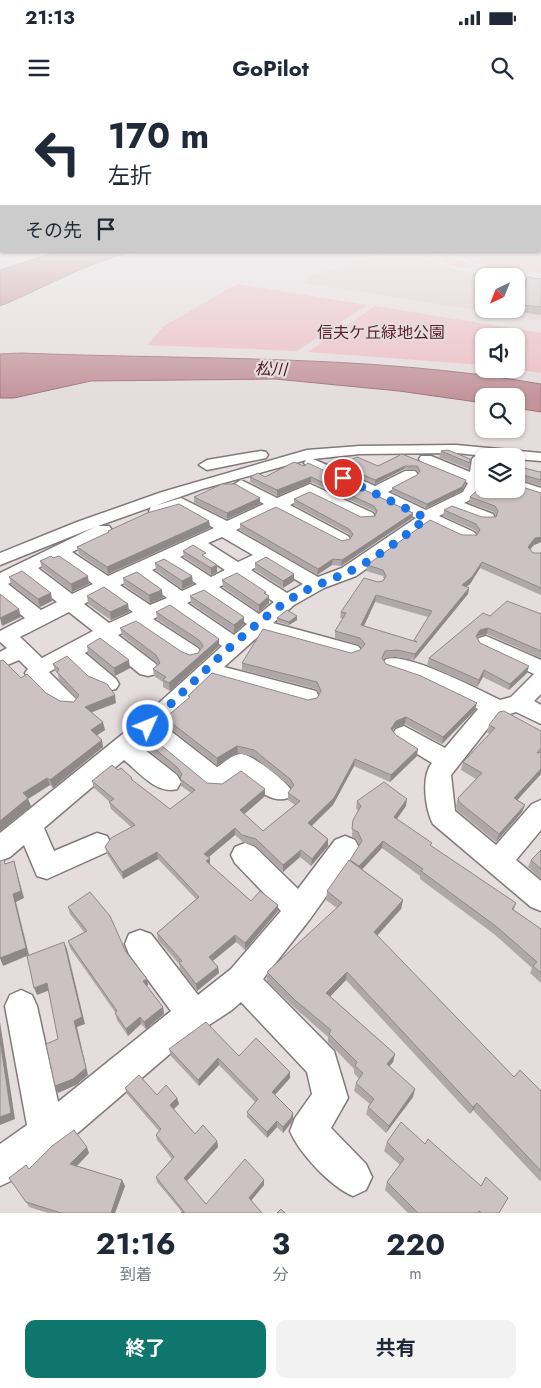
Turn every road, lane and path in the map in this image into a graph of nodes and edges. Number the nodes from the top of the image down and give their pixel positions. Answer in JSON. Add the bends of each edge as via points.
{"nodes":[{"id":1,"x":541,"y":456,"type":"edge"},
{"id":2,"x":316,"y":458,"type":"junction"},
{"id":3,"x":426,"y":459,"type":"dead end"},
{"id":4,"x":525,"y":460,"type":"edge"},
{"id":5,"x":541,"y":461,"type":"edge"},
{"id":6,"x":207,"y":465,"type":"dead end"},
{"id":7,"x":475,"y":471,"type":"edge"},
{"id":8,"x":410,"y":474,"type":"dead end"},
{"id":9,"x":475,"y":482,"type":"edge"},
{"id":10,"x":241,"y":485,"type":"edge"},
{"id":11,"x":525,"y":488,"type":"edge"},
{"id":12,"x":374,"y":493,"type":"junction"},
{"id":13,"x":541,"y":493,"type":"edge"},
{"id":14,"x":451,"y":504,"type":"junction"},
{"id":15,"x":279,"y":505,"type":"junction"},
{"id":16,"x":367,"y":517,"type":"edge"},
{"id":17,"x":426,"y":518,"type":"junction"},
{"id":18,"x":487,"y":518,"type":"edge"},
{"id":19,"x":225,"y":529,"type":"junction"},
{"id":20,"x":468,"y":536,"type":"edge"},
{"id":21,"x":342,"y":540,"type":"edge"},
{"id":22,"x":195,"y":543,"type":"junction"},
{"id":23,"x":60,"y":552,"type":"junction"},
{"id":24,"x":266,"y":555,"type":"junction"},
{"id":25,"x":166,"y":556,"type":"junction"},
{"id":26,"x":0,"y":560,"type":"edge"},
{"id":27,"x":26,"y":568,"type":"junction"},
{"id":28,"x":139,"y":569,"type":"junction"},
{"id":29,"x":237,"y":569,"type":"junction"},
{"id":30,"x":0,"y":580,"type":"edge"},
{"id":31,"x":107,"y":584,"type":"junction"},
{"id":32,"x":317,"y":584,"type":"junction"},
{"id":33,"x":208,"y":586,"type":"junction"},
{"id":34,"x":0,"y":587,"type":"edge"},
{"id":35,"x":177,"y":601,"type":"junction"},
{"id":36,"x":287,"y":601,"type":"junction"},
{"id":37,"x":70,"y":602,"type":"junction"},
{"id":38,"x":143,"y":615,"type":"junction"},
{"id":39,"x":38,"y":618,"type":"junction"},
{"id":40,"x":258,"y":624,"type":"junction"},
{"id":41,"x":105,"y":632,"type":"junction"},
{"id":42,"x":8,"y":639,"type":"edge"},
{"id":43,"x":486,"y":643,"type":"dead end"},
{"id":44,"x":235,"y":645,"type":"junction"},
{"id":45,"x":70,"y":651,"type":"junction"},
{"id":46,"x":350,"y":651,"type":"edge"},
{"id":47,"x":190,"y":652,"type":"dead end"},
{"id":48,"x":0,"y":661,"type":"edge"},
{"id":49,"x":394,"y":664,"type":"dead end"},
{"id":50,"x":40,"y":668,"type":"junction"},
{"id":51,"x":148,"y":669,"type":"dead end"},
{"id":52,"x":541,"y":669,"type":"edge"},
{"id":53,"x":208,"y":670,"type":"junction"},
{"id":54,"x":541,"y":680,"type":"edge"},
{"id":55,"x":108,"y":684,"type":"edge"},
{"id":56,"x":308,"y":697,"type":"dead end"},
{"id":57,"x":68,"y":702,"type":"edge"},
{"id":58,"x":509,"y":706,"type":"junction"},
{"id":59,"x":541,"y":716,"type":"edge"},
{"id":60,"x":148,"y":726,"type":"junction"},
{"id":61,"x":404,"y":734,"type":"dead end"},
{"id":62,"x":124,"y":746,"type":"junction"},
{"id":63,"x":448,"y":761,"type":"junction"},
{"id":64,"x":168,"y":782,"type":"dead end"},
{"id":65,"x":279,"y":791,"type":"dead end"},
{"id":66,"x":541,"y":811,"type":"edge"},
{"id":67,"x":29,"y":824,"type":"junction"},
{"id":68,"x":97,"y":844,"type":"dead end"},
{"id":69,"x":345,"y":848,"type":"dead end"},
{"id":70,"x":0,"y":849,"type":"edge"},
{"id":71,"x":245,"y":856,"type":"dead end"},
{"id":72,"x":498,"y":862,"type":"junction"},
{"id":73,"x":541,"y":898,"type":"edge"},
{"id":74,"x":300,"y":910,"type":"junction"},
{"id":75,"x":140,"y":944,"type":"dead end"},
{"id":76,"x":242,"y":980,"type":"junction"},
{"id":77,"x":21,"y":1006,"type":"dead end"},
{"id":78,"x":194,"y":1016,"type":"junction"},
{"id":79,"x":47,"y":1133,"type":"junction"},
{"id":80,"x":0,"y":1168,"type":"edge"},
{"id":81,"x":353,"y":1177,"type":"dead end"}],
"edges":[{"from":1,"to":2,"type":"street","via":[[448,449],[370,450]]},
{"from":2,"to":6,"type":"street","via":[[256,455]]},
{"from":2,"to":12,"type":"street"},
{"from":2,"to":26,"type":"street","via":[[303,456],[123,509]]},
{"from":3,"to":7,"type":"street"},
{"from":4,"to":5,"type":"street"},
{"from":8,"to":12,"type":"street"},
{"from":9,"to":14,"type":"street","via":[[469,495]]},
{"from":10,"to":15,"type":"street"},
{"from":11,"to":13,"type":"street"},
{"from":12,"to":17,"type":"street"},
{"from":14,"to":17,"type":"street"},
{"from":14,"to":18,"type":"street"},
{"from":15,"to":16,"type":"street","via":[[310,489]]},
{"from":15,"to":19,"type":"street"},
{"from":15,"to":21,"type":"street"},
{"from":17,"to":20,"type":"street"},
{"from":17,"to":32,"type":"street","via":[[356,576]]},
{"from":19,"to":22,"type":"street"},
{"from":19,"to":23,"type":"street","via":[[181,503],[113,525]]},
{"from":19,"to":24,"type":"street"},
{"from":22,"to":25,"type":"street"},
{"from":22,"to":29,"type":"street"},
{"from":23,"to":27,"type":"street"},
{"from":23,"to":31,"type":"street"},
{"from":24,"to":29,"type":"street"},
{"from":24,"to":32,"type":"street"},
{"from":25,"to":28,"type":"street"},
{"from":25,"to":33,"type":"street"},
{"from":27,"to":30,"type":"street"},
{"from":27,"to":37,"type":"street"},
{"from":28,"to":31,"type":"street"},
{"from":28,"to":35,"type":"street"},
{"from":29,"to":33,"type":"street"},
{"from":29,"to":36,"type":"street"},
{"from":31,"to":37,"type":"street"},
{"from":31,"to":38,"type":"street"},
{"from":32,"to":36,"type":"street"},
{"from":33,"to":35,"type":"street"},
{"from":33,"to":40,"type":"street"},
{"from":34,"to":39,"type":"street"},
{"from":35,"to":38,"type":"street"},
{"from":35,"to":44,"type":"street"},
{"from":36,"to":40,"type":"street"},
{"from":37,"to":39,"type":"street"},
{"from":37,"to":41,"type":"street"},
{"from":38,"to":41,"type":"street"},
{"from":38,"to":47,"type":"street"},
{"from":39,"to":42,"type":"street"},
{"from":40,"to":44,"type":"street"},
{"from":40,"to":46,"type":"street"},
{"from":41,"to":45,"type":"street"},
{"from":41,"to":51,"type":"street"},
{"from":42,"to":48,"type":"street"},
{"from":42,"to":50,"type":"street"},
{"from":43,"to":52,"type":"street"},
{"from":44,"to":53,"type":"street"},
{"from":45,"to":50,"type":"street"},
{"from":45,"to":55,"type":"street"},
{"from":49,"to":58,"type":"street"},
{"from":50,"to":57,"type":"street","via":[[36,673]]},
{"from":53,"to":56,"type":"street"},
{"from":53,"to":60,"type":"street"},
{"from":54,"to":58,"type":"street"},
{"from":58,"to":59,"type":"street"},
{"from":58,"to":63,"type":"street","via":[[488,712]]},
{"from":60,"to":62,"type":"street"},
{"from":60,"to":65,"type":"street","via":[[217,781],[241,763]]},
{"from":61,"to":63,"type":"street"},
{"from":62,"to":64,"type":"street"},
{"from":62,"to":67,"type":"street"},
{"from":63,"to":72,"type":"street","via":[[438,773],[442,816]]},
{"from":66,"to":72,"type":"street"},
{"from":67,"to":68,"type":"street","via":[[47,867]]},
{"from":67,"to":70,"type":"street"},
{"from":69,"to":74,"type":"street"},
{"from":71,"to":74,"type":"street"},
{"from":72,"to":73,"type":"street"},
{"from":74,"to":76,"type":"street"},
{"from":75,"to":78,"type":"street"},
{"from":76,"to":78,"type":"street","via":[[221,1000]]},
{"from":76,"to":81,"type":"street","via":[[322,1063],[330,1098],[308,1131]]},
{"from":77,"to":79,"type":"street"},
{"from":78,"to":79,"type":"street","via":[[174,1028]]},
{"from":79,"to":80,"type":"street"}]}
